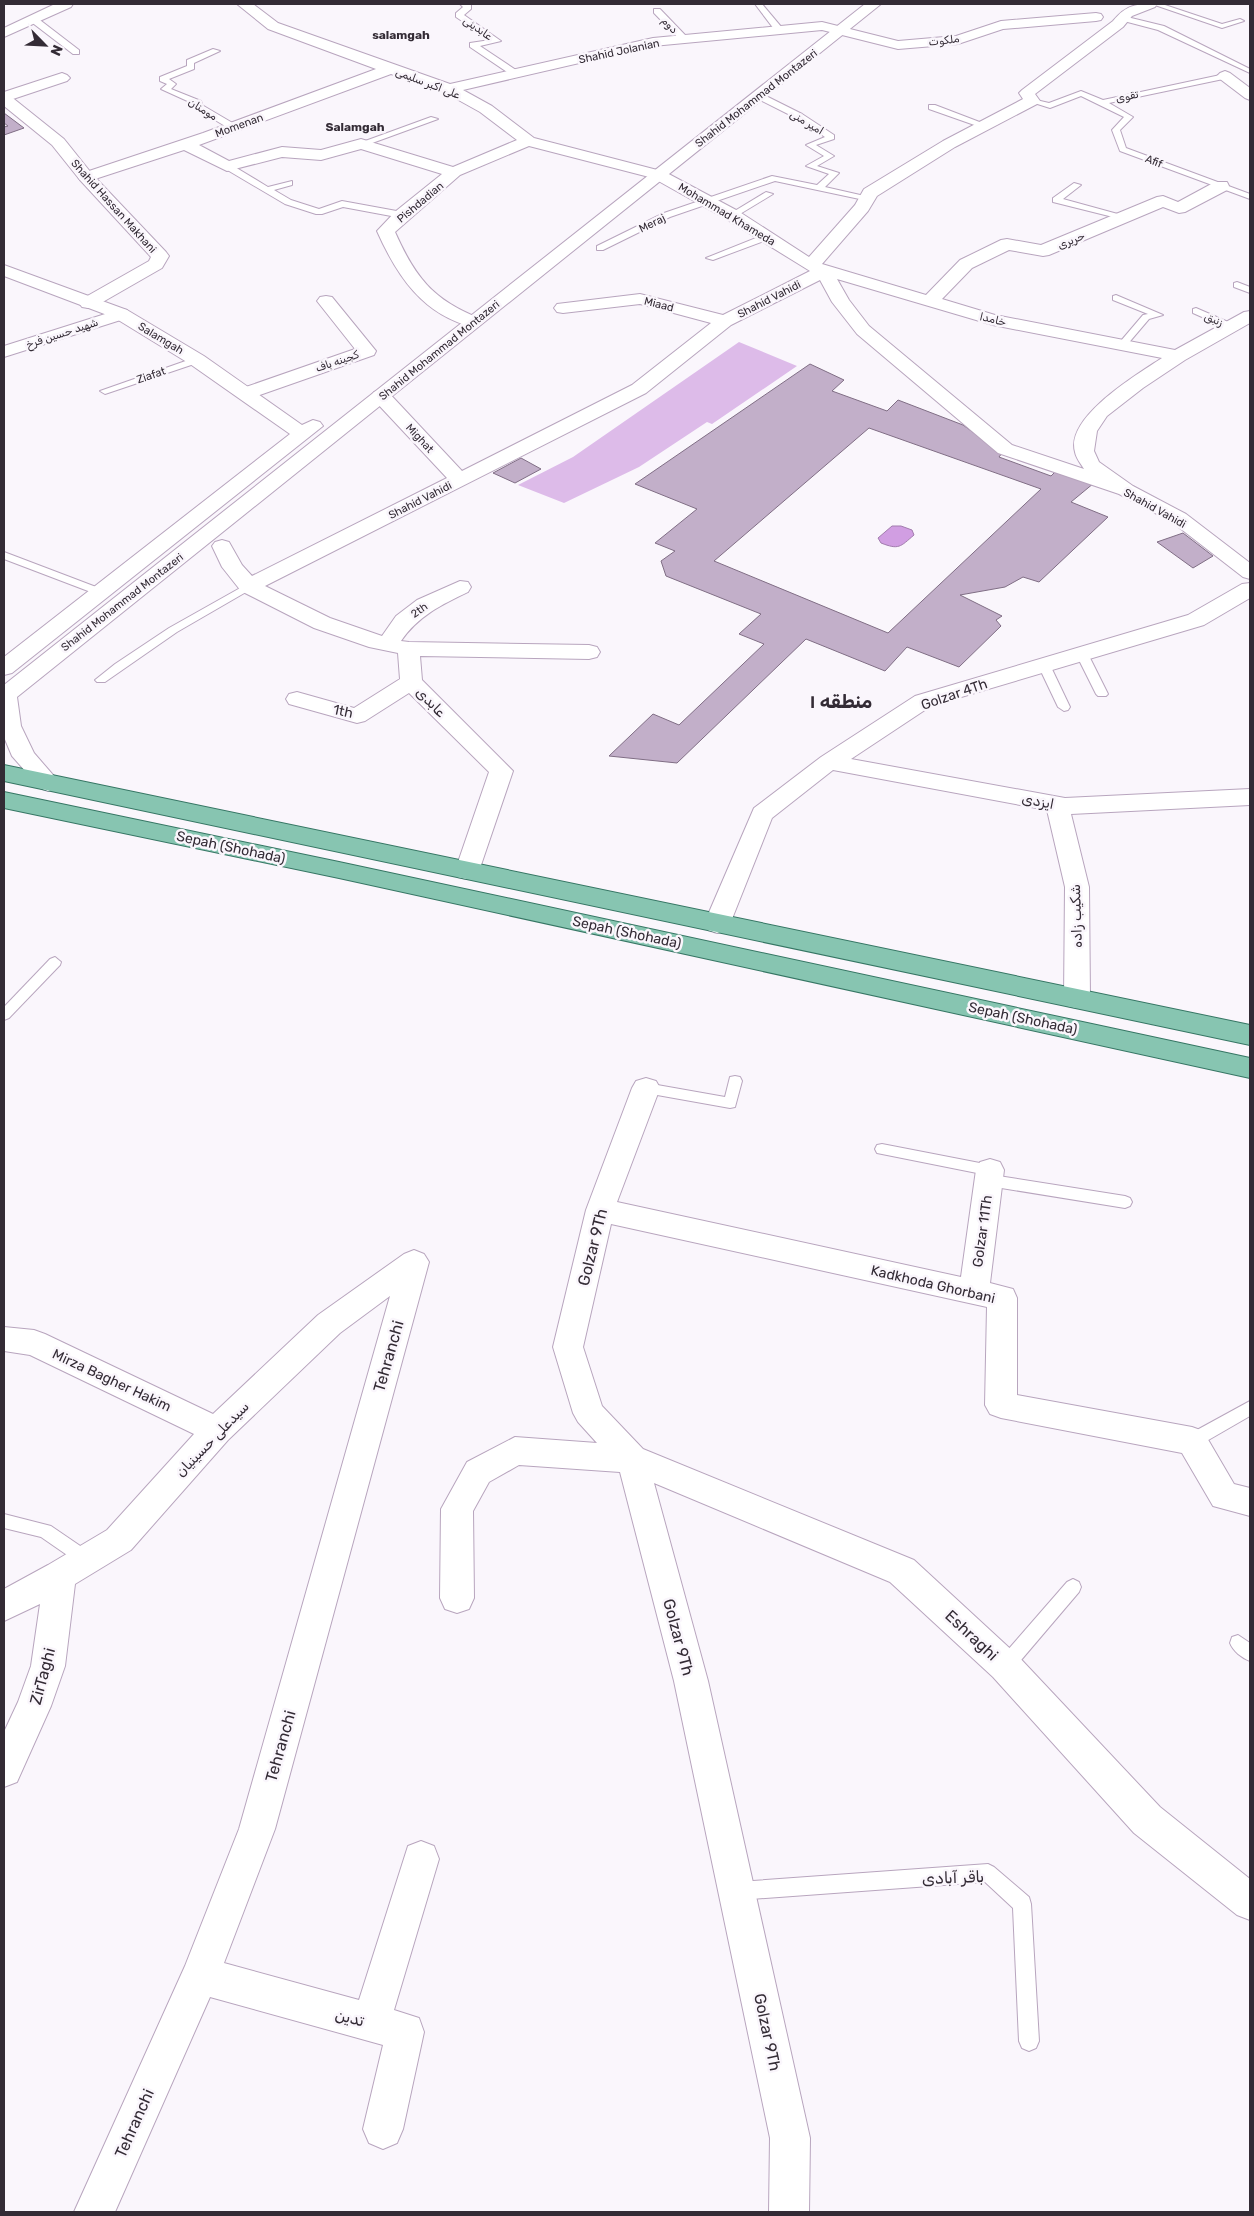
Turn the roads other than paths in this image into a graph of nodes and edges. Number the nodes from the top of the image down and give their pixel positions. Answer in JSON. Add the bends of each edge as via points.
{"nodes":[{"id":1,"x":66,"y":4,"type":"edge"},
{"id":2,"x":244,"y":4,"type":"edge"},
{"id":3,"x":463,"y":4,"type":"edge"},
{"id":4,"x":758,"y":4,"type":"edge"},
{"id":5,"x":851,"y":4,"type":"edge"},
{"id":6,"x":874,"y":4,"type":"edge"},
{"id":7,"x":1150,"y":4,"type":"edge"},
{"id":8,"x":1156,"y":4,"type":"edge"},
{"id":9,"x":1065,"y":7,"type":"dead end"},
{"id":10,"x":657,"y":11,"type":"dead end"},
{"id":11,"x":1096,"y":17,"type":"junction"},
{"id":12,"x":33,"y":19,"type":"junction"},
{"id":13,"x":1120,"y":21,"type":"junction"},
{"id":14,"x":1240,"y":21,"type":"dead end"},
{"id":15,"x":822,"y":26,"type":"junction"},
{"id":16,"x":842,"y":29,"type":"junction"},
{"id":17,"x":780,"y":31,"type":"junction"},
{"id":18,"x":4,"y":33,"type":"edge"},
{"id":19,"x":684,"y":39,"type":"junction"},
{"id":20,"x":216,"y":51,"type":"dead end"},
{"id":21,"x":76,"y":52,"type":"dead end"},
{"id":22,"x":390,"y":69,"type":"junction"},
{"id":23,"x":1250,"y":71,"type":"edge"},
{"id":24,"x":516,"y":74,"type":"junction"},
{"id":25,"x":1225,"y":76,"type":"junction"},
{"id":26,"x":62,"y":78,"type":"dead end"},
{"id":27,"x":448,"y":89,"type":"junction"},
{"id":28,"x":1250,"y":95,"type":"edge"},
{"id":29,"x":759,"y":96,"type":"junction"},
{"id":30,"x":4,"y":98,"type":"edge"},
{"id":31,"x":1032,"y":101,"type":"junction"},
{"id":32,"x":1102,"y":102,"type":"junction"},
{"id":33,"x":932,"y":107,"type":"dead end"},
{"id":34,"x":434,"y":119,"type":"dead end"},
{"id":35,"x":986,"y":126,"type":"junction"},
{"id":36,"x":233,"y":127,"type":"junction"},
{"id":37,"x":528,"y":141,"type":"junction"},
{"id":38,"x":186,"y":144,"type":"junction"},
{"id":39,"x":361,"y":144,"type":"junction"},
{"id":40,"x":227,"y":166,"type":"junction"},
{"id":41,"x":640,"y":169,"type":"junction"},
{"id":42,"x":454,"y":172,"type":"junction"},
{"id":43,"x":659,"y":174,"type":"junction"},
{"id":44,"x":86,"y":178,"type":"junction"},
{"id":45,"x":289,"y":183,"type":"dead end"},
{"id":46,"x":1077,"y":185,"type":"dead end"},
{"id":47,"x":1221,"y":186,"type":"junction"},
{"id":48,"x":819,"y":188,"type":"junction"},
{"id":49,"x":266,"y":190,"type":"junction"},
{"id":50,"x":769,"y":194,"type":"dead end"},
{"id":51,"x":1250,"y":197,"type":"edge"},
{"id":52,"x":866,"y":200,"type":"junction"},
{"id":53,"x":705,"y":201,"type":"junction"},
{"id":54,"x":402,"y":214,"type":"junction"},
{"id":55,"x":732,"y":215,"type":"junction"},
{"id":56,"x":1122,"y":218,"type":"junction"},
{"id":57,"x":766,"y":237,"type":"junction"},
{"id":58,"x":600,"y":248,"type":"dead end"},
{"id":59,"x":531,"y":254,"type":"dead end"},
{"id":60,"x":710,"y":258,"type":"dead end"},
{"id":61,"x":818,"y":268,"type":"junction"},
{"id":62,"x":4,"y":270,"type":"edge"},
{"id":63,"x":1237,"y":285,"type":"dead end"},
{"id":64,"x":1250,"y":290,"type":"edge"},
{"id":65,"x":1116,"y":298,"type":"dead end"},
{"id":66,"x":326,"y":301,"type":"dead end"},
{"id":67,"x":929,"y":302,"type":"junction"},
{"id":68,"x":88,"y":303,"type":"junction"},
{"id":69,"x":469,"y":303,"type":"dead end"},
{"id":70,"x":563,"y":308,"type":"dead end"},
{"id":71,"x":1196,"y":311,"type":"dead end"},
{"id":72,"x":121,"y":314,"type":"junction"},
{"id":73,"x":453,"y":316,"type":"junction"},
{"id":74,"x":1250,"y":316,"type":"edge"},
{"id":75,"x":725,"y":321,"type":"junction"},
{"id":76,"x":473,"y":322,"type":"junction"},
{"id":77,"x":1232,"y":327,"type":"junction"},
{"id":78,"x":438,"y":328,"type":"dead end"},
{"id":79,"x":1250,"y":335,"type":"edge"},
{"id":80,"x":1123,"y":344,"type":"junction"},
{"id":81,"x":4,"y":352,"type":"edge"},
{"id":82,"x":1178,"y":356,"type":"junction"},
{"id":83,"x":197,"y":360,"type":"junction"},
{"id":84,"x":105,"y":391,"type":"dead end"},
{"id":85,"x":247,"y":393,"type":"junction"},
{"id":86,"x":381,"y":396,"type":"junction"},
{"id":87,"x":325,"y":416,"type":"dead end"},
{"id":88,"x":303,"y":434,"type":"junction"},
{"id":89,"x":460,"y":480,"type":"junction"},
{"id":90,"x":1126,"y":490,"type":"junction"},
{"id":91,"x":222,"y":546,"type":"dead end"},
{"id":92,"x":4,"y":555,"type":"edge"},
{"id":93,"x":1250,"y":573,"type":"edge"},
{"id":94,"x":249,"y":586,"type":"junction"},
{"id":95,"x":460,"y":587,"type":"dead end"},
{"id":96,"x":1250,"y":589,"type":"edge"},
{"id":97,"x":100,"y":592,"type":"junction"},
{"id":98,"x":387,"y":644,"type":"junction"},
{"id":99,"x":409,"y":649,"type":"junction"},
{"id":100,"x":589,"y":652,"type":"dead end"},
{"id":101,"x":1082,"y":654,"type":"junction"},
{"id":102,"x":1044,"y":665,"type":"junction"},
{"id":103,"x":4,"y":668,"type":"edge"},
{"id":104,"x":101,"y":680,"type":"dead end"},
{"id":105,"x":411,"y":682,"type":"junction"},
{"id":106,"x":1102,"y":694,"type":"dead end"},
{"id":107,"x":5,"y":695,"type":"edge"},
{"id":108,"x":297,"y":699,"type":"dead end"},
{"id":109,"x":1064,"y":707,"type":"dead end"},
{"id":110,"x":830,"y":762,"type":"junction"},
{"id":111,"x":4,"y":773,"type":"edge"},
{"id":112,"x":48,"y":783,"type":"junction"},
{"id":113,"x":1250,"y":796,"type":"edge"},
{"id":114,"x":4,"y":800,"type":"edge"},
{"id":115,"x":1057,"y":804,"type":"junction"},
{"id":116,"x":466,"y":871,"type":"junction"},
{"id":117,"x":717,"y":924,"type":"junction"},
{"id":118,"x":55,"y":962,"type":"dead end"},
{"id":119,"x":1077,"y":999,"type":"junction"},
{"id":120,"x":4,"y":1015,"type":"edge"},
{"id":121,"x":1250,"y":1035,"type":"edge"},
{"id":122,"x":1250,"y":1068,"type":"edge"},
{"id":123,"x":735,"y":1081,"type":"dead end"},
{"id":124,"x":646,"y":1088,"type":"joint"},
{"id":125,"x":882,"y":1149,"type":"dead end"},
{"id":126,"x":989,"y":1175,"type":"junction"},
{"id":127,"x":1125,"y":1202,"type":"dead end"},
{"id":128,"x":600,"y":1210,"type":"junction"},
{"id":129,"x":414,"y":1262,"type":"joint"},
{"id":130,"x":974,"y":1292,"type":"junction"},
{"id":131,"x":4,"y":1338,"type":"edge"},
{"id":132,"x":1250,"y":1408,"type":"edge"},
{"id":133,"x":217,"y":1430,"type":"junction"},
{"id":134,"x":1192,"y":1441,"type":"junction"},
{"id":135,"x":632,"y":1459,"type":"junction"},
{"id":136,"x":1250,"y":1502,"type":"edge"},
{"id":137,"x":4,"y":1521,"type":"edge"},
{"id":138,"x":73,"y":1567,"type":"junction"},
{"id":139,"x":1073,"y":1587,"type":"dead end"},
{"id":140,"x":457,"y":1598,"type":"dead end"},
{"id":141,"x":4,"y":1606,"type":"edge"},
{"id":142,"x":1005,"y":1666,"type":"junction"},
{"id":143,"x":4,"y":1770,"type":"edge"},
{"id":144,"x":421,"y":1859,"type":"dead end"},
{"id":145,"x":737,"y":1891,"type":"junction"},
{"id":146,"x":1250,"y":1902,"type":"edge"},
{"id":147,"x":200,"y":1976,"type":"junction"},
{"id":148,"x":371,"y":2023,"type":"junction"},
{"id":149,"x":1029,"y":2041,"type":"dead end"},
{"id":150,"x":383,"y":2129,"type":"dead end"},
{"id":151,"x":94,"y":2212,"type":"edge"},
{"id":152,"x":789,"y":2212,"type":"edge"}],
"edges":[{"from":1,"to":12,"type":"street"},
{"from":2,"to":22,"type":"street","name":"علی اکبر سلیمی","via":[[273,26]]},
{"from":3,"to":24,"type":"lane","name":"عابدینی","via":[[468,7],[460,15],[497,41],[473,45]]},
{"from":4,"to":17,"type":"lane"},
{"from":5,"to":15,"type":"street","name":"Shahid Mohammad Montazeri"},
{"from":6,"to":16,"type":"street","name":"Shahid Mohammad Montazeri"},
{"from":7,"to":13,"type":"street","via":[[1127,13]]},
{"from":8,"to":14,"type":"lane","via":[[1222,26]]},
{"from":9,"to":11,"type":"street"},
{"from":10,"to":19,"type":"lane","name":"دوم"},
{"from":11,"to":13,"type":"street"},
{"from":11,"to":16,"type":"street","name":"ملکوت","via":[[1001,25],[958,40],[898,45]]},
{"from":12,"to":18,"type":"street"},
{"from":12,"to":21,"type":"lane"},
{"from":13,"to":23,"type":"lane","via":[[1161,28]]},
{"from":13,"to":31,"type":"street","via":[[1027,93]]},
{"from":15,"to":16,"type":"street","name":"ملکوت"},
{"from":15,"to":17,"type":"street","name":"Shahid Jolanian"},
{"from":15,"to":41,"type":"street","name":"Shahid Mohammad Montazeri"},
{"from":16,"to":29,"type":"street","name":"Shahid Mohammad Montazeri"},
{"from":17,"to":19,"type":"street","name":"Shahid Jolanian"},
{"from":19,"to":24,"type":"street","name":"Shahid Jolanian","via":[[653,42]]},
{"from":20,"to":36,"type":"lane","name":"مومنان","via":[[190,62],[191,67],[163,78],[172,84],[165,89],[198,103]]},
{"from":22,"to":27,"type":"street","name":"علی اکبر سلیمی"},
{"from":22,"to":36,"type":"street","name":"Momenan"},
{"from":23,"to":25,"type":"street"},
{"from":24,"to":27,"type":"street","name":"Shahid Jolanian"},
{"from":25,"to":28,"type":"street"},
{"from":25,"to":32,"type":"lane","name":"تقوی"},
{"from":26,"to":30,"type":"street"},
{"from":27,"to":37,"type":"street","name":"علی اکبر سلیمی","via":[[486,109]]},
{"from":29,"to":43,"type":"street","name":"Shahid Mohammad Montazeri"},
{"from":29,"to":48,"type":"lane","name":"امیر منی","via":[[831,137],[810,145],[830,156],[810,166],[835,174]]},
{"from":30,"to":44,"type":"street","name":"Shahid Hassan Makhani","via":[[58,142]]},
{"from":31,"to":32,"type":"lane","name":"تقوی","via":[[1050,106],[1081,93]]},
{"from":31,"to":35,"type":"street"},
{"from":32,"to":47,"type":"lane","name":"Afif","via":[[1129,117],[1116,130],[1123,148]]},
{"from":33,"to":35,"type":"lane"},
{"from":34,"to":39,"type":"lane"},
{"from":35,"to":52,"type":"street","via":[[949,144],[870,194]]},
{"from":36,"to":38,"type":"street","name":"Momenan"},
{"from":37,"to":41,"type":"street","name":"علی اکبر سلیمی"},
{"from":37,"to":42,"type":"street","name":"Pishdadian"},
{"from":38,"to":40,"type":"street"},
{"from":38,"to":44,"type":"street","name":"Momenan"},
{"from":39,"to":40,"type":"street","via":[[321,155],[282,152]]},
{"from":39,"to":42,"type":"street"},
{"from":40,"to":49,"type":"lane"},
{"from":41,"to":43,"type":"street","name":"Mohammad Khameda"},
{"from":41,"to":59,"type":"street","name":"Shahid Mohammad Montazeri"},
{"from":42,"to":54,"type":"street","name":"Pishdadian"},
{"from":43,"to":53,"type":"street","name":"Mohammad Khameda"},
{"from":43,"to":76,"type":"street","name":"Shahid Mohammad Montazeri"},
{"from":44,"to":68,"type":"street","name":"Shahid Hassan Makhani","via":[[160,256],[156,264]]},
{"from":45,"to":49,"type":"lane"},
{"from":46,"to":56,"type":"lane","via":[[1056,200]]},
{"from":47,"to":51,"type":"lane","name":"Afif"},
{"from":47,"to":56,"type":"street","name":"حریری","via":[[1178,208],[1163,201]]},
{"from":48,"to":52,"type":"lane"},
{"from":48,"to":53,"type":"lane","via":[[775,178]]},
{"from":49,"to":54,"type":"lane","via":[[288,202],[319,212],[342,204]]},
{"from":50,"to":55,"type":"lane"},
{"from":52,"to":61,"type":"street"},
{"from":53,"to":55,"type":"street","name":"Mohammad Khameda"},
{"from":53,"to":58,"type":"lane","name":"Meraj","via":[[667,215]]},
{"from":54,"to":73,"type":"street","name":"Pishdadian","via":[[386,231],[401,266],[428,299]]},
{"from":55,"to":57,"type":"street","name":"Mohammad Khameda"},
{"from":56,"to":67,"type":"street","name":"حریری","via":[[1043,251],[1007,244],[966,264]]},
{"from":57,"to":60,"type":"lane"},
{"from":57,"to":61,"type":"street","name":"Mohammad Khameda"},
{"from":61,"to":67,"type":"street","name":"خامدا"},
{"from":61,"to":75,"type":"street","name":"Shahid Vahidi"},
{"from":61,"to":90,"type":"street","name":"Shahid Vahidi","via":[[863,330],[1005,450]]},
{"from":62,"to":68,"type":"street","name":"Salamgah"},
{"from":63,"to":64,"type":"lane"},
{"from":65,"to":80,"type":"lane","via":[[1158,315],[1146,317]]},
{"from":66,"to":85,"type":"street","name":"کجینه باف","via":[[367,351]]},
{"from":67,"to":80,"type":"street","name":"خامدا","via":[[993,320]]},
{"from":68,"to":72,"type":"street","name":"Salamgah"},
{"from":69,"to":73,"type":"street","name":"Shahid Mohammad Montazeri"},
{"from":70,"to":75,"type":"street","name":"Miaad","via":[[640,299]]},
{"from":71,"to":77,"type":"lane","name":"زنبق"},
{"from":72,"to":81,"type":"street","name":"شهید حسین فرخ"},
{"from":72,"to":83,"type":"street","name":"Salamgah"},
{"from":73,"to":76,"type":"street"},
{"from":73,"to":78,"type":"street","name":"Shahid Mohammad Montazeri"},
{"from":74,"to":77,"type":"street"},
{"from":75,"to":89,"type":"street","name":"Shahid Vahidi","via":[[639,388]]},
{"from":76,"to":86,"type":"street","name":"Shahid Mohammad Montazeri"},
{"from":77,"to":79,"type":"street"},
{"from":77,"to":82,"type":"street"},
{"from":80,"to":82,"type":"street","name":"خامدا"},
{"from":82,"to":90,"type":"street","via":[[1100,412],[1087,431],[1084,451],[1091,466]]},
{"from":83,"to":84,"type":"lane","name":"Ziafat"},
{"from":83,"to":85,"type":"street","name":"Salamgah"},
{"from":85,"to":88,"type":"street","name":"Salamgah"},
{"from":86,"to":89,"type":"street","name":"Mighat"},
{"from":86,"to":107,"type":"street","name":"Shahid Mohammad Montazeri"},
{"from":87,"to":88,"type":"street","name":"Shahid Mohammad Montazeri"},
{"from":88,"to":97,"type":"street","name":"Shahid Mohammad Montazeri"},
{"from":89,"to":94,"type":"street","name":"Shahid Vahidi"},
{"from":90,"to":93,"type":"street","name":"Shahid Vahidi","via":[[1179,518]]},
{"from":91,"to":94,"type":"street","via":[[233,568]]},
{"from":92,"to":97,"type":"lane"},
{"from":94,"to":98,"type":"street","via":[[322,623]]},
{"from":94,"to":104,"type":"lane","via":[[139,652]]},
{"from":95,"to":98,"type":"street","name":"2th","via":[[425,605],[404,621]]},
{"from":96,"to":101,"type":"street","name":"Golzar 4Th","via":[[1196,620]]},
{"from":97,"to":103,"type":"street","name":"Shahid Mohammad Montazeri"},
{"from":98,"to":99,"type":"street"},
{"from":99,"to":100,"type":"street"},
{"from":99,"to":105,"type":"street","name":"عابدی"},
{"from":101,"to":102,"type":"street","name":"Golzar 4Th"},
{"from":101,"to":106,"type":"lane"},
{"from":102,"to":109,"type":"lane"},
{"from":102,"to":110,"type":"street","name":"Golzar 4Th","via":[[923,702]]},
{"from":105,"to":108,"type":"street","name":"1th","via":[[357,716]]},
{"from":105,"to":116,"type":"street","name":"عابدی","via":[[501,771]]},
{"from":107,"to":112,"type":"street","via":[[10,726],[24,756]]},
{"from":110,"to":115,"type":"street","name":"ایزدی"},
{"from":110,"to":117,"type":"street","name":"Golzar 4Th","via":[[762,814]]},
{"from":111,"to":112,"type":"main road","name":"Sepah (Shohada)"},
{"from":112,"to":116,"type":"main road","name":"Sepah (Shohada)"},
{"from":113,"to":115,"type":"street","name":"ایزدی"},
{"from":114,"to":122,"type":"main road","name":"Sepah (Shohada)"},
{"from":115,"to":119,"type":"street","name":"شکیب زاده","via":[[1077,887]]},
{"from":116,"to":117,"type":"main road","name":"Sepah (Shohada)"},
{"from":117,"to":119,"type":"main road","name":"Sepah (Shohada)"},
{"from":118,"to":120,"type":"lane"},
{"from":119,"to":121,"type":"main road","name":"Sepah (Shohada)"},
{"from":123,"to":124,"type":"lane","via":[[730,1103]]},
{"from":124,"to":128,"type":"street","name":"Golzar 9Th"},
{"from":125,"to":126,"type":"lane"},
{"from":126,"to":127,"type":"lane"},
{"from":126,"to":130,"type":"street","name":"Golzar 11Th"},
{"from":128,"to":130,"type":"street","name":"Kadkhoda Ghorbani"},
{"from":128,"to":135,"type":"street","name":"Golzar 9Th","via":[[568,1347],[589,1414]]},
{"from":129,"to":133,"type":"street","name":"سیدعلی حسینیان","via":[[329,1324]]},
{"from":129,"to":147,"type":"street","name":"Tehranchi","via":[[257,1829]]},
{"from":130,"to":134,"type":"street","name":"Kadkhoda Ghorbani","via":[[1002,1298],[1001,1405]]},
{"from":131,"to":133,"type":"street","name":"Mirza Bagher Hakim","via":[[34,1343]]},
{"from":132,"to":134,"type":"lane"},
{"from":133,"to":138,"type":"street","name":"سیدعلی حسینیان","via":[[119,1540]]},
{"from":134,"to":136,"type":"street","via":[[1224,1496]]},
{"from":135,"to":140,"type":"street","via":[[515,1451],[478,1472],[457,1509]]},
{"from":135,"to":142,"type":"street","name":"Eshraghi","via":[[902,1571]]},
{"from":135,"to":145,"type":"street","name":"Golzar 9Th","via":[[690,1680]]},
{"from":137,"to":138,"type":"lane","via":[[45,1531]]},
{"from":138,"to":141,"type":"street","name":"سیدعلی حسینیان"},
{"from":138,"to":143,"type":"street","name":"ZirTaghi","via":[[48,1666],[34,1706]]},
{"from":139,"to":142,"type":"lane"},
{"from":142,"to":146,"type":"street","name":"Eshraghi","via":[[1147,1820]]},
{"from":144,"to":148,"type":"street"},
{"from":145,"to":149,"type":"lane","name":"باقر آبادی","via":[[988,1873],[1022,1904]]},
{"from":145,"to":152,"type":"street","name":"Golzar 9Th","via":[[790,2138]]},
{"from":147,"to":148,"type":"street","name":"تدین"},
{"from":147,"to":151,"type":"street","name":"Tehranchi"},
{"from":148,"to":150,"type":"street","name":"تدین","via":[[405,2032]]}]}
